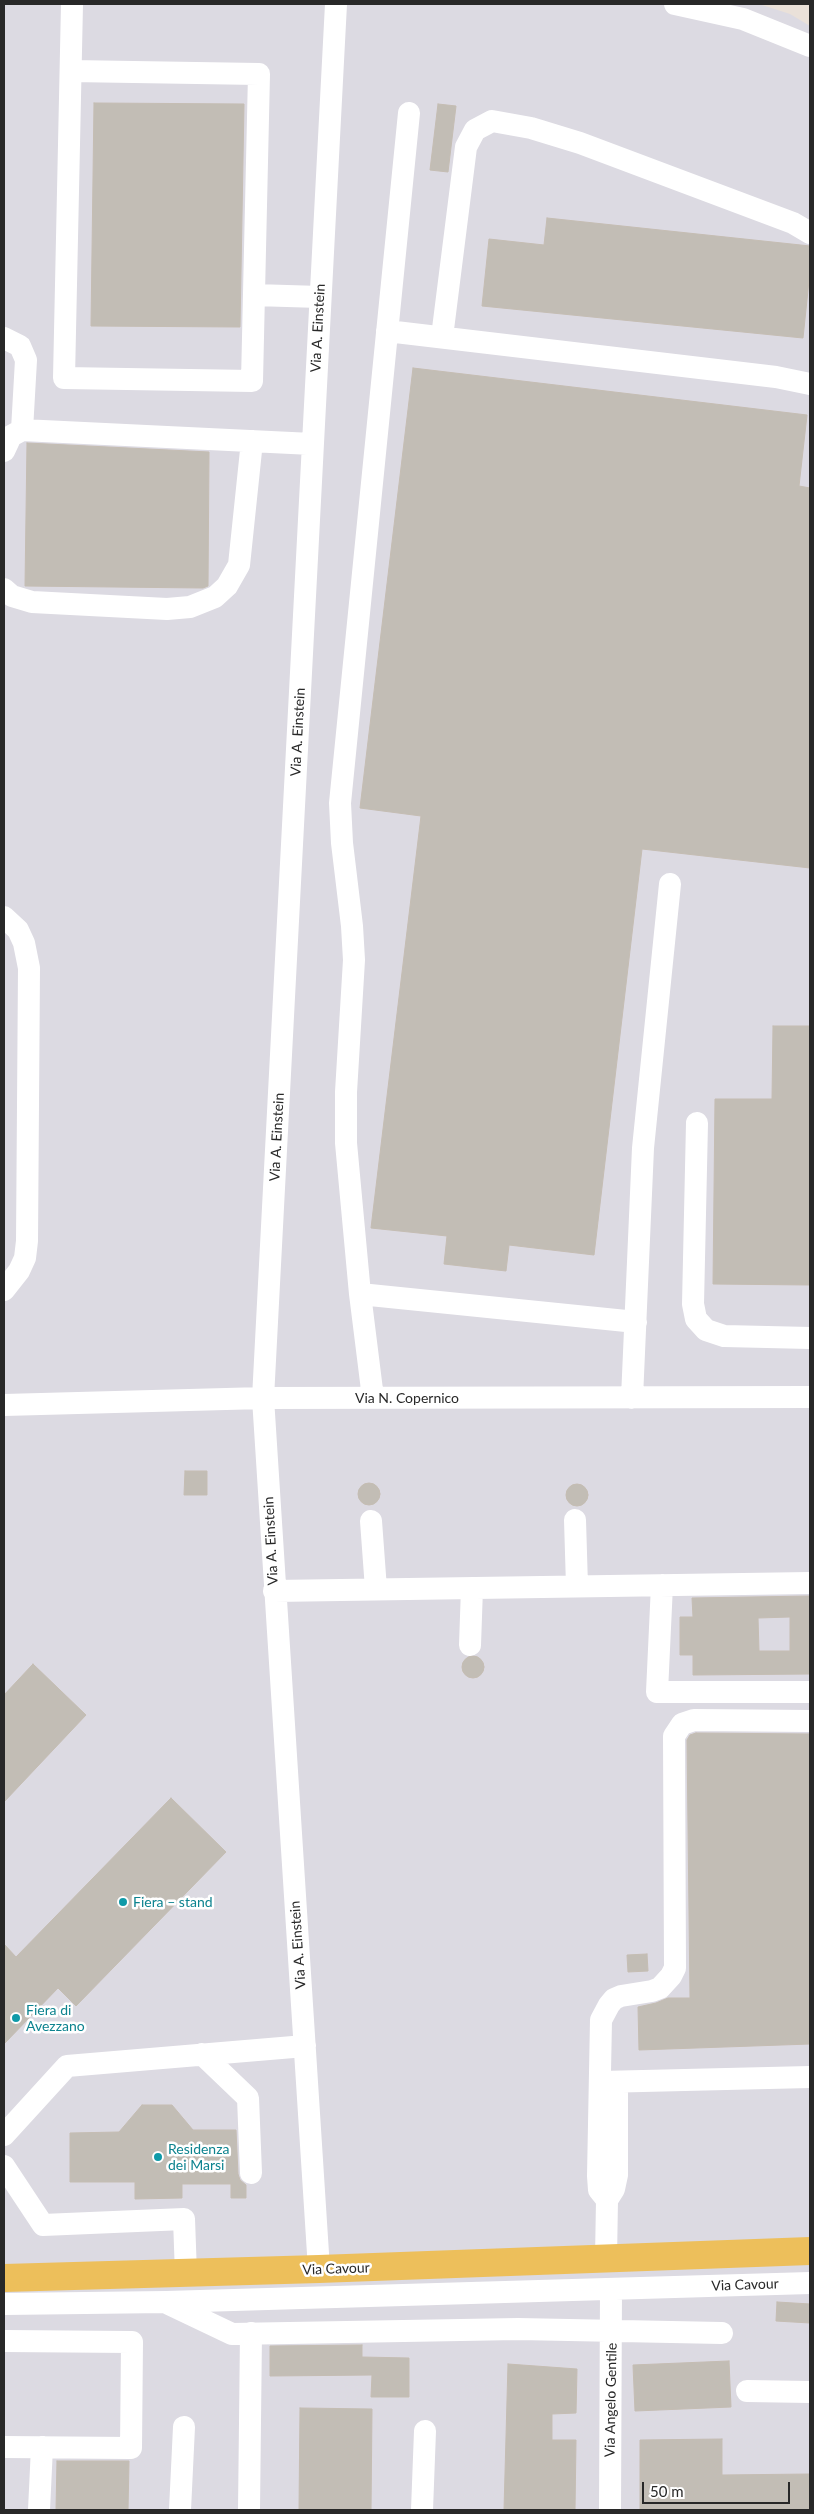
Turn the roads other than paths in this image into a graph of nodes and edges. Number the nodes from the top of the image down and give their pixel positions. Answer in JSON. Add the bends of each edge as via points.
{"nodes":[{"id":1,"x":72,"y":4,"type":"edge"},
{"id":2,"x":336,"y":4,"type":"edge"},
{"id":3,"x":675,"y":4,"type":"edge"},
{"id":4,"x":810,"y":46,"type":"edge"},
{"id":5,"x":71,"y":71,"type":"junction"},
{"id":6,"x":409,"y":113,"type":"dead end"},
{"id":7,"x":810,"y":233,"type":"edge"},
{"id":8,"x":254,"y":296,"type":"junction"},
{"id":9,"x":320,"y":297,"type":"junction"},
{"id":10,"x":387,"y":331,"type":"junction"},
{"id":11,"x":442,"y":337,"type":"junction"},
{"id":12,"x":4,"y":338,"type":"edge"},
{"id":13,"x":810,"y":384,"type":"edge"},
{"id":14,"x":22,"y":430,"type":"junction"},
{"id":15,"x":252,"y":441,"type":"junction"},
{"id":16,"x":312,"y":444,"type":"junction"},
{"id":17,"x":4,"y":450,"type":"edge"},
{"id":18,"x":4,"y":589,"type":"edge"},
{"id":19,"x":670,"y":884,"type":"dead end"},
{"id":20,"x":4,"y":917,"type":"edge"},
{"id":21,"x":698,"y":1123,"type":"dead end"},
{"id":22,"x":4,"y":1290,"type":"edge"},
{"id":23,"x":360,"y":1294,"type":"junction"},
{"id":24,"x":636,"y":1322,"type":"junction"},
{"id":25,"x":810,"y":1338,"type":"edge"},
{"id":26,"x":810,"y":1397,"type":"edge"},
{"id":27,"x":263,"y":1398,"type":"junction"},
{"id":28,"x":373,"y":1398,"type":"junction"},
{"id":29,"x":632,"y":1398,"type":"junction"},
{"id":30,"x":4,"y":1405,"type":"edge"},
{"id":31,"x":575,"y":1520,"type":"dead end"},
{"id":32,"x":370,"y":1521,"type":"dead end"},
{"id":33,"x":810,"y":1584,"type":"edge"},
{"id":34,"x":577,"y":1586,"type":"junction"},
{"id":35,"x":662,"y":1586,"type":"junction"},
{"id":36,"x":472,"y":1588,"type":"junction"},
{"id":37,"x":376,"y":1589,"type":"junction"},
{"id":38,"x":274,"y":1591,"type":"junction"},
{"id":39,"x":470,"y":1645,"type":"dead end"},
{"id":40,"x":810,"y":1692,"type":"edge"},
{"id":41,"x":810,"y":1721,"type":"edge"},
{"id":42,"x":305,"y":2046,"type":"junction"},
{"id":43,"x":202,"y":2054,"type":"junction"},
{"id":44,"x":810,"y":2077,"type":"edge"},
{"id":45,"x":609,"y":2082,"type":"junction"},
{"id":46,"x":4,"y":2135,"type":"edge"},
{"id":47,"x":4,"y":2166,"type":"edge"},
{"id":48,"x":251,"y":2174,"type":"dead end"},
{"id":49,"x":802,"y":2251,"type":"edge"},
{"id":50,"x":606,"y":2258,"type":"junction"},
{"id":51,"x":515,"y":2262,"type":"junction"},
{"id":52,"x":319,"y":2269,"type":"junction"},
{"id":53,"x":186,"y":2274,"type":"junction"},
{"id":54,"x":156,"y":2275,"type":"junction"},
{"id":55,"x":4,"y":2278,"type":"edge"},
{"id":56,"x":803,"y":2283,"type":"edge"},
{"id":57,"x":611,"y":2289,"type":"junction"},
{"id":58,"x":516,"y":2292,"type":"junction"},
{"id":59,"x":166,"y":2302,"type":"junction"},
{"id":60,"x":4,"y":2304,"type":"edge"},
{"id":61,"x":518,"y":2329,"type":"junction"},
{"id":62,"x":612,"y":2332,"type":"junction"},
{"id":63,"x":251,"y":2333,"type":"junction"},
{"id":64,"x":722,"y":2333,"type":"dead end"},
{"id":65,"x":4,"y":2341,"type":"edge"},
{"id":66,"x":747,"y":2391,"type":"dead end"},
{"id":67,"x":810,"y":2392,"type":"edge"},
{"id":68,"x":184,"y":2427,"type":"dead end"},
{"id":69,"x":425,"y":2431,"type":"dead end"},
{"id":70,"x":4,"y":2447,"type":"edge"},
{"id":71,"x":42,"y":2447,"type":"junction"},
{"id":72,"x":39,"y":2510,"type":"edge"},
{"id":73,"x":180,"y":2510,"type":"edge"},
{"id":74,"x":249,"y":2510,"type":"edge"},
{"id":75,"x":422,"y":2510,"type":"edge"},
{"id":76,"x":610,"y":2510,"type":"edge"}],
"edges":[{"from":1,"to":5,"type":"street"},
{"from":2,"to":9,"type":"street","name":"Via A. Einstein"},
{"from":3,"to":4,"type":"street","via":[[743,19]]},
{"from":5,"to":8,"type":"street","via":[[258,74]]},
{"from":5,"to":8,"type":"street","via":[[64,378],[252,381]]},
{"from":6,"to":10,"type":"street"},
{"from":7,"to":11,"type":"street","via":[[793,223],[580,143],[531,128],[492,121],[475,130],[466,147]]},
{"from":8,"to":9,"type":"street"},
{"from":9,"to":16,"type":"street","name":"Via A. Einstein"},
{"from":10,"to":11,"type":"street"},
{"from":10,"to":23,"type":"street","via":[[340,803],[354,960],[346,1143]]},
{"from":11,"to":13,"type":"street","via":[[776,377]]},
{"from":12,"to":14,"type":"street","via":[[20,346],[26,360]]},
{"from":14,"to":15,"type":"street"},
{"from":14,"to":17,"type":"street","via":[[11,436]]},
{"from":15,"to":16,"type":"street"},
{"from":15,"to":18,"type":"street","via":[[239,565],[228,586],[215,597],[190,607],[167,609],[32,602],[12,596]]},
{"from":16,"to":27,"type":"street","name":"Via A. Einstein"},
{"from":19,"to":24,"type":"street","via":[[644,1140]]},
{"from":20,"to":22,"type":"street","via":[[18,930],[24,943],[28,953],[29,978],[27,1241],[19,1271]]},
{"from":21,"to":25,"type":"street","via":[[693,1304],[696,1319],[706,1330],[724,1336]]},
{"from":23,"to":24,"type":"street"},
{"from":23,"to":28,"type":"street"},
{"from":24,"to":29,"type":"street"},
{"from":26,"to":29,"type":"street","name":"Via N. Copernico"},
{"from":27,"to":28,"type":"street","name":"Via N. Copernico"},
{"from":27,"to":30,"type":"street","name":"Via N. Copernico"},
{"from":27,"to":38,"type":"street","name":"Via A. Einstein"},
{"from":28,"to":29,"type":"street","name":"Via N. Copernico"},
{"from":31,"to":34,"type":"street"},
{"from":32,"to":37,"type":"street"},
{"from":33,"to":35,"type":"street"},
{"from":34,"to":35,"type":"street"},
{"from":34,"to":36,"type":"street"},
{"from":35,"to":40,"type":"street","via":[[658,1692]]},
{"from":36,"to":37,"type":"street"},
{"from":36,"to":39,"type":"street"},
{"from":37,"to":38,"type":"street"},
{"from":38,"to":42,"type":"street","name":"Via A. Einstein"},
{"from":41,"to":45,"type":"street","via":[[694,1720],[678,1729],[673,1742],[675,1968],[660,1988],[621,1996],[608,2005],[601,2027]]},
{"from":42,"to":43,"type":"street"},
{"from":42,"to":52,"type":"street","name":"Via A. Einstein"},
{"from":43,"to":46,"type":"street","via":[[67,2066]]},
{"from":43,"to":48,"type":"street","via":[[248,2098]]},
{"from":44,"to":45,"type":"street"},
{"from":45,"to":50,"type":"street","via":[[598,2183],[607,2200]]},
{"from":47,"to":53,"type":"street","via":[[43,2225],[184,2219]]},
{"from":49,"to":50,"type":"main road","name":"Via Cavour"},
{"from":49,"to":56,"type":"street","name":"Via Cavour"},
{"from":50,"to":51,"type":"main road","name":"Via Cavour"},
{"from":51,"to":52,"type":"main road","name":"Via Cavour"},
{"from":51,"to":58,"type":"street"},
{"from":52,"to":53,"type":"main road","name":"Via Cavour"},
{"from":53,"to":54,"type":"main road","name":"Via Cavour"},
{"from":54,"to":55,"type":"main road","name":"Via Cavour"},
{"from":54,"to":59,"type":"street"},
{"from":56,"to":57,"type":"street","name":"Via Cavour"},
{"from":57,"to":58,"type":"street","name":"Via Cavour"},
{"from":57,"to":62,"type":"street","name":"Via Angelo Gentile"},
{"from":58,"to":59,"type":"street","name":"Via Cavour"},
{"from":58,"to":61,"type":"street"},
{"from":59,"to":60,"type":"street","name":"Via Cavour"},
{"from":59,"to":63,"type":"street","name":"Via Cavour","via":[[232,2334]]},
{"from":61,"to":62,"type":"street","name":"Via Cavour"},
{"from":61,"to":63,"type":"street","name":"Via Cavour"},
{"from":62,"to":64,"type":"street","name":"Via Cavour"},
{"from":62,"to":76,"type":"street","name":"Via Angelo Gentile"},
{"from":63,"to":74,"type":"street"},
{"from":65,"to":71,"type":"street","via":[[132,2342],[131,2448]]},
{"from":66,"to":67,"type":"street"},
{"from":68,"to":73,"type":"street"},
{"from":69,"to":75,"type":"street"},
{"from":70,"to":71,"type":"street"},
{"from":71,"to":72,"type":"street"}]}
